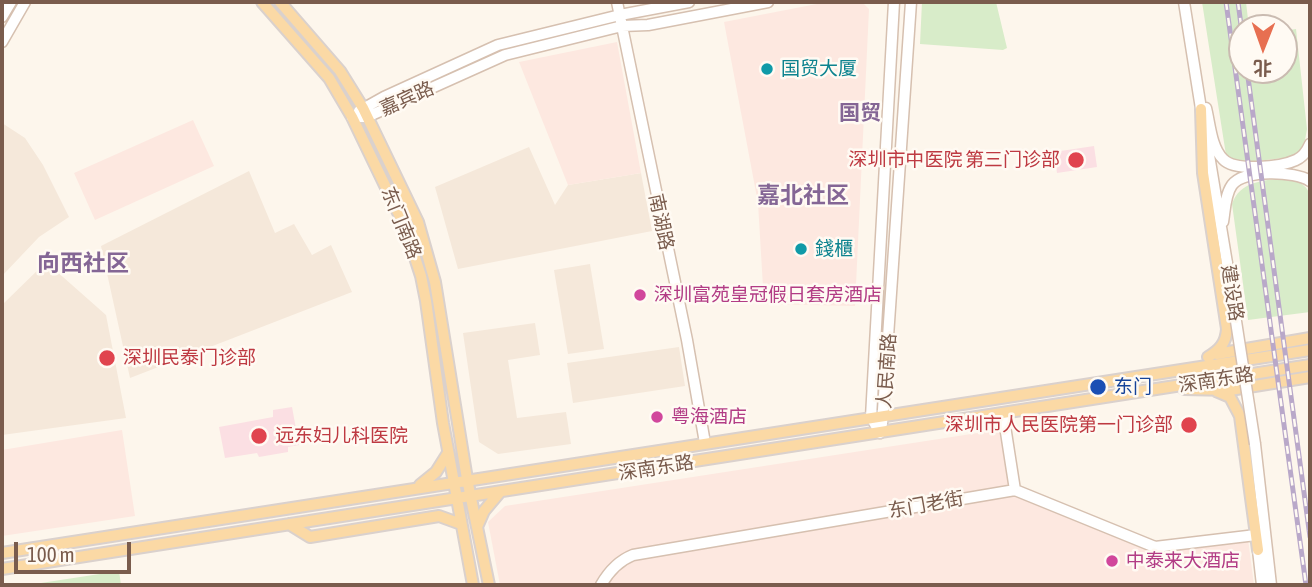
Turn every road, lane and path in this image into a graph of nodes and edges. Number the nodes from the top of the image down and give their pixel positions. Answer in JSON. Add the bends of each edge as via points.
{"nodes":[{"id":1,"x":11,"y":2,"type":"edge"},
{"id":2,"x":26,"y":2,"type":"edge"},
{"id":3,"x":262,"y":2,"type":"edge"},
{"id":4,"x":280,"y":2,"type":"edge"},
{"id":5,"x":617,"y":2,"type":"edge"},
{"id":6,"x":689,"y":2,"type":"edge"},
{"id":7,"x":768,"y":2,"type":"edge"},
{"id":8,"x":894,"y":2,"type":"edge"},
{"id":9,"x":911,"y":2,"type":"edge"},
{"id":10,"x":1184,"y":2,"type":"edge"},
{"id":11,"x":620,"y":15,"type":"junction"},
{"id":12,"x":2,"y":17,"type":"edge"},
{"id":13,"x":622,"y":26,"type":"junction"},
{"id":14,"x":2,"y":42,"type":"edge"},
{"id":15,"x":1196,"y":81,"type":"junction"},
{"id":16,"x":1201,"y":109,"type":"junction"},
{"id":17,"x":365,"y":113,"type":"junction"},
{"id":18,"x":352,"y":117,"type":"junction"},
{"id":19,"x":1310,"y":144,"type":"edge"},
{"id":20,"x":1310,"y":181,"type":"edge"},
{"id":21,"x":1222,"y":235,"type":"junction"},
{"id":22,"x":1310,"y":338,"type":"edge"},
{"id":23,"x":1310,"y":350,"type":"edge"},
{"id":24,"x":1208,"y":357,"type":"junction"},
{"id":25,"x":1310,"y":365,"type":"edge"},
{"id":26,"x":1170,"y":371,"type":"junction"},
{"id":27,"x":1310,"y":377,"type":"edge"},
{"id":28,"x":1167,"y":388,"type":"junction"},
{"id":29,"x":1216,"y":391,"type":"junction"},
{"id":30,"x":1003,"y":413,"type":"junction"},
{"id":31,"x":885,"y":415,"type":"junction"},
{"id":32,"x":871,"y":417,"type":"junction"},
{"id":33,"x":880,"y":433,"type":"junction"},
{"id":34,"x":705,"y":443,"type":"junction"},
{"id":35,"x":463,"y":451,"type":"junction"},
{"id":36,"x":448,"y":453,"type":"junction"},
{"id":37,"x":496,"y":474,"type":"junction"},
{"id":38,"x":467,"y":479,"type":"junction"},
{"id":39,"x":453,"y":481,"type":"junction"},
{"id":40,"x":411,"y":488,"type":"junction"},
{"id":41,"x":1015,"y":489,"type":"junction"},
{"id":42,"x":500,"y":492,"type":"junction"},
{"id":43,"x":470,"y":496,"type":"junction"},
{"id":44,"x":456,"y":499,"type":"junction"},
{"id":45,"x":289,"y":524,"type":"junction"},
{"id":46,"x":461,"y":524,"type":"junction"},
{"id":47,"x":477,"y":527,"type":"junction"},
{"id":48,"x":1256,"y":535,"type":"junction"},
{"id":49,"x":1258,"y":550,"type":"joint"},
{"id":50,"x":2,"y":553,"type":"edge"},
{"id":51,"x":2,"y":569,"type":"edge"},
{"id":52,"x":473,"y":585,"type":"edge"},
{"id":53,"x":489,"y":585,"type":"edge"},
{"id":54,"x":601,"y":585,"type":"edge"},
{"id":55,"x":1269,"y":585,"type":"edge"}],
"edges":[{"from":1,"to":12,"type":"main road"},
{"from":2,"to":14,"type":"main road"},
{"from":3,"to":18,"type":"main road","name":"东门南路","via":[[329,78]]},
{"from":4,"to":17,"type":"main road","name":"东门南路","via":[[340,71]]},
{"from":5,"to":11,"type":"main road","name":"南湖路"},
{"from":6,"to":11,"type":"main road","name":"嘉宾路"},
{"from":7,"to":13,"type":"main road","name":"嘉宾路"},
{"from":8,"to":32,"type":"main road","name":"人民南路"},
{"from":9,"to":31,"type":"main road","name":"人民南路"},
{"from":10,"to":15,"type":"main road","name":"建设路"},
{"from":11,"to":13,"type":"main road","name":"南湖路"},
{"from":11,"to":17,"type":"main road","name":"嘉宾路","via":[[498,45]]},
{"from":13,"to":17,"type":"main road","name":"嘉宾路","via":[[505,55]]},
{"from":13,"to":34,"type":"main road","name":"南湖路"},
{"from":15,"to":16,"type":"main road","name":"建设路"},
{"from":15,"to":19,"type":"main road","via":[[1214,143],[1227,163],[1242,168],[1294,162]]},
{"from":16,"to":21,"type":"main road","name":"建设路"},
{"from":16,"to":24,"type":"main road","via":[[1203,173],[1227,328],[1222,347]]},
{"from":17,"to":18,"type":"main road","name":"嘉宾路"},
{"from":17,"to":35,"type":"main road","name":"东门南路","via":[[406,194],[427,249]]},
{"from":18,"to":36,"type":"main road","name":"东门南路","via":[[414,251],[426,301]]},
{"from":20,"to":21,"type":"main road","via":[[1290,173],[1241,178],[1227,195]]},
{"from":21,"to":55,"type":"main road","name":"建设路","bridge":true,"via":[[1255,444]]},
{"from":22,"to":24,"type":"main road"},
{"from":23,"to":26,"type":"main road","name":"深南东路"},
{"from":24,"to":26,"type":"main road"},
{"from":25,"to":28,"type":"main road","name":"深南东路"},
{"from":26,"to":31,"type":"main road","name":"深南东路"},
{"from":27,"to":29,"type":"main road"},
{"from":28,"to":29,"type":"main road"},
{"from":28,"to":30,"type":"main road","name":"深南东路"},
{"from":29,"to":48,"type":"main road","via":[[1230,397],[1240,416]]},
{"from":30,"to":33,"type":"main road","name":"深南东路"},
{"from":30,"to":41,"type":"main road"},
{"from":31,"to":32,"type":"main road","name":"深南东路"},
{"from":31,"to":33,"type":"main road","name":"人民南路"},
{"from":32,"to":33,"type":"main road","name":"人民南路"},
{"from":32,"to":34,"type":"main road","name":"深南东路"},
{"from":33,"to":42,"type":"main road","name":"深南东路"},
{"from":34,"to":37,"type":"main road","name":"深南东路"},
{"from":35,"to":37,"type":"main road","via":[[473,467]]},
{"from":35,"to":38,"type":"main road","name":"东门南路"},
{"from":36,"to":39,"type":"main road","name":"东门南路"},
{"from":36,"to":40,"type":"main road","via":[[431,477]]},
{"from":37,"to":38,"type":"main road","name":"深南东路"},
{"from":38,"to":39,"type":"main road","name":"深南东路"},
{"from":38,"to":43,"type":"main road","name":"东门南路"},
{"from":39,"to":40,"type":"main road","name":"深南东路"},
{"from":39,"to":44,"type":"main road","name":"东门南路"},
{"from":40,"to":50,"type":"main road","name":"深南东路"},
{"from":41,"to":48,"type":"main road","via":[[1154,547]]},
{"from":41,"to":54,"type":"main road","name":"东门老街","via":[[633,555],[611,570]]},
{"from":42,"to":43,"type":"main road","name":"深南东路"},
{"from":42,"to":47,"type":"main road"},
{"from":43,"to":44,"type":"main road","name":"深南东路"},
{"from":43,"to":47,"type":"main road","name":"东门南路"},
{"from":44,"to":45,"type":"main road","name":"深南东路"},
{"from":44,"to":46,"type":"main road","name":"东门南路"},
{"from":45,"to":46,"type":"main road","via":[[310,537],[439,516]]},
{"from":45,"to":51,"type":"main road","name":"深南东路"},
{"from":46,"to":52,"type":"main road","name":"东门南路"},
{"from":47,"to":53,"type":"main road","name":"东门南路"},
{"from":48,"to":49,"type":"main road"},
{"from":49,"to":55,"type":"main road","name":"建设路"}]}
